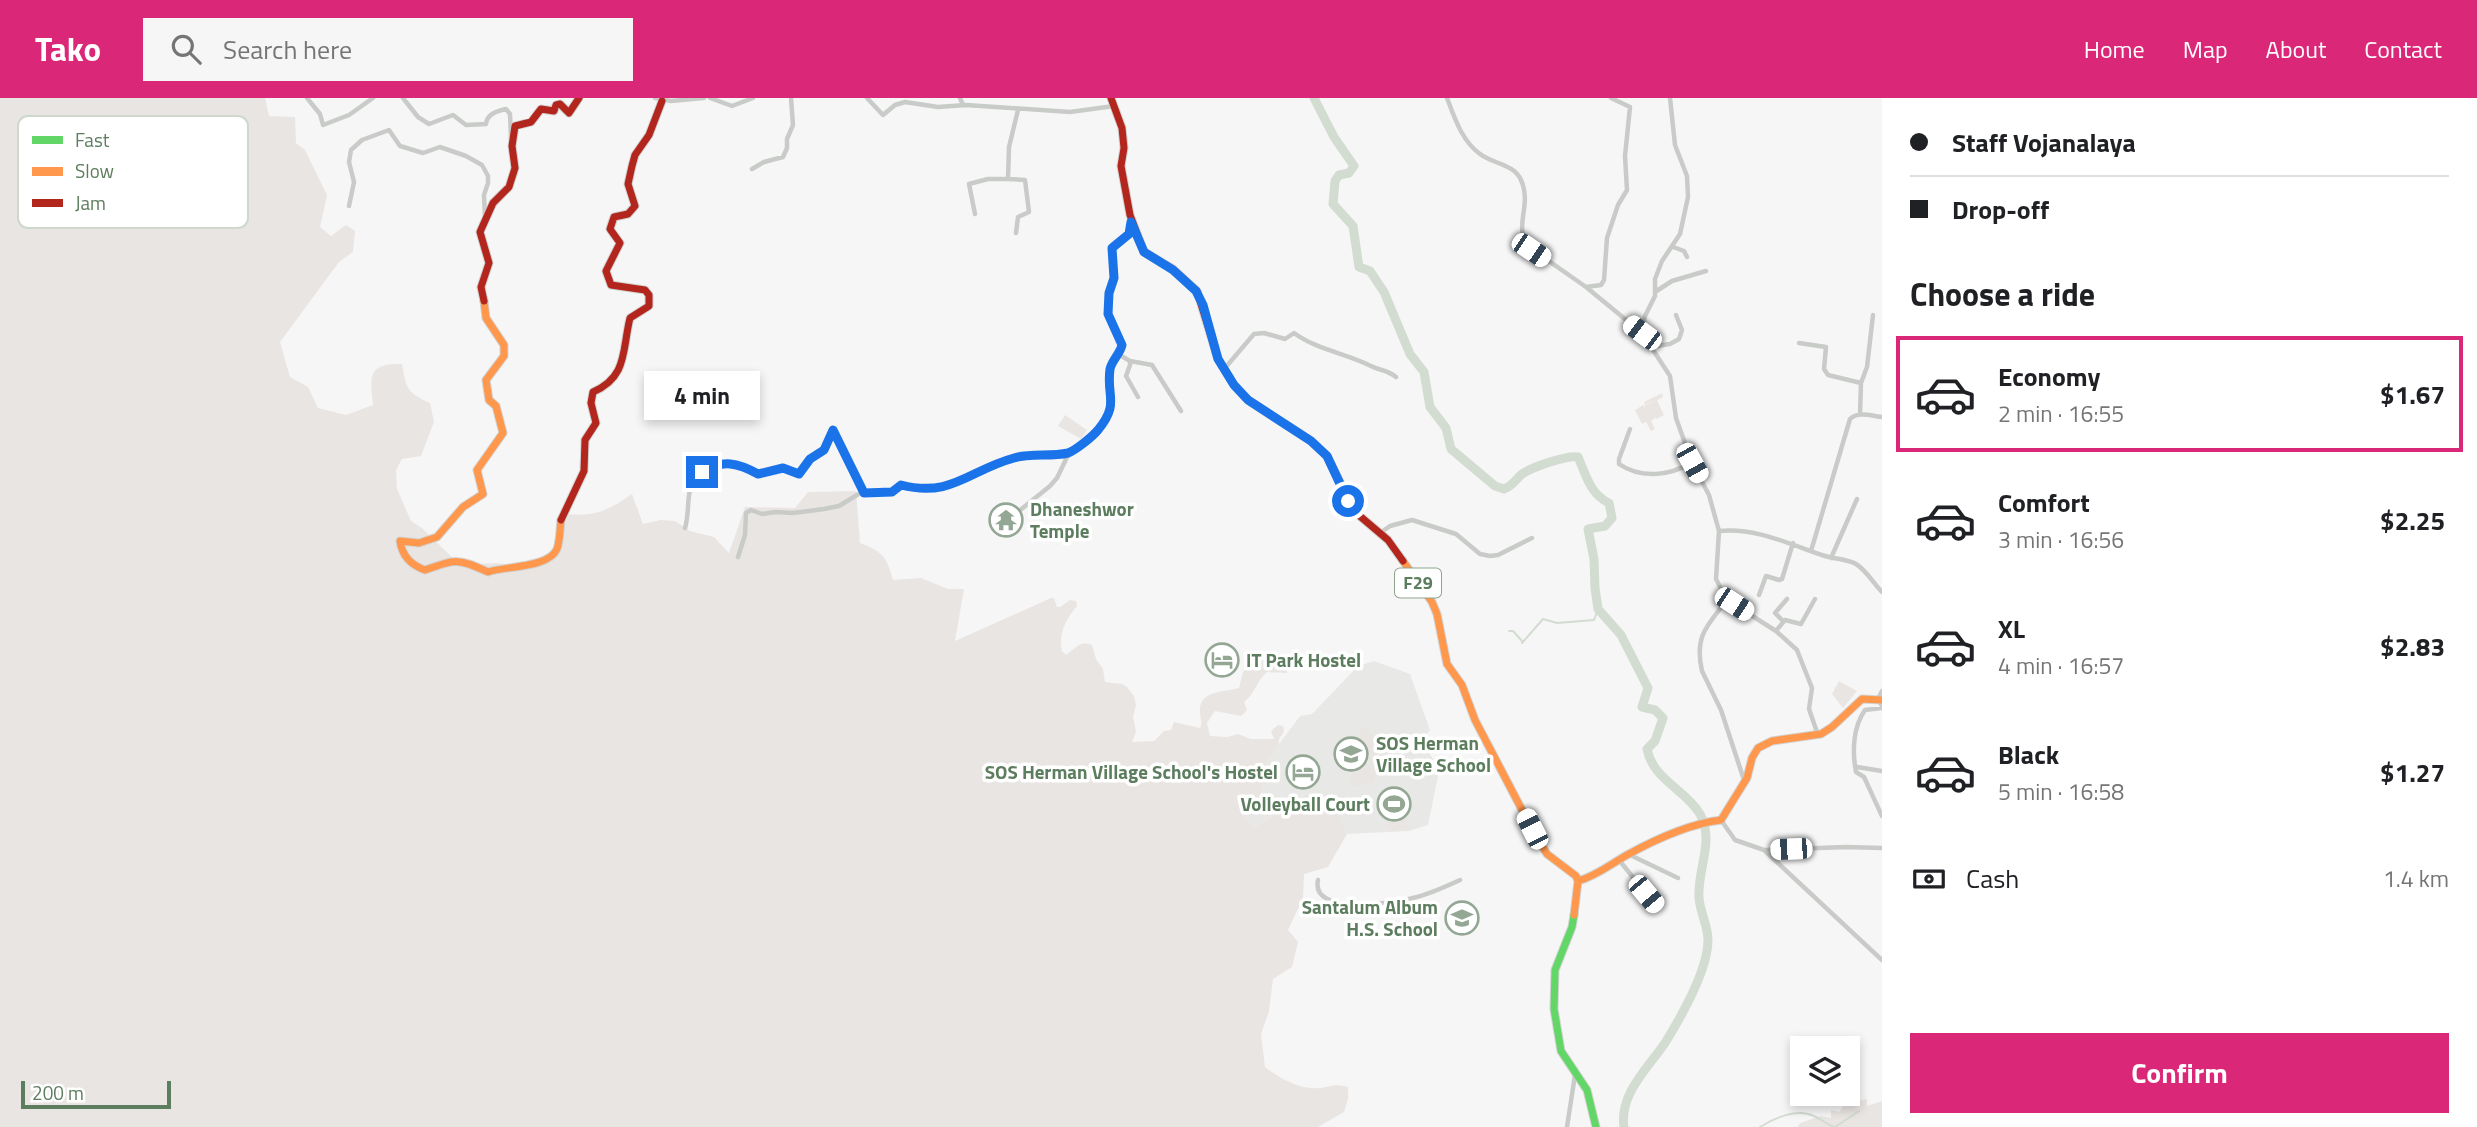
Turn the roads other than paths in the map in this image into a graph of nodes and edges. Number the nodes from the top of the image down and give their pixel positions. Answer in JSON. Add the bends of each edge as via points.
{"nodes":[{"id":1,"x":306,"y":98,"type":"edge"},
{"id":2,"x":373,"y":98,"type":"edge"},
{"id":3,"x":403,"y":98,"type":"edge"},
{"id":4,"x":579,"y":98,"type":"edge"},
{"id":5,"x":704,"y":98,"type":"edge"},
{"id":6,"x":710,"y":98,"type":"edge"},
{"id":7,"x":753,"y":98,"type":"edge"},
{"id":8,"x":791,"y":98,"type":"edge"},
{"id":9,"x":867,"y":98,"type":"edge"},
{"id":10,"x":960,"y":98,"type":"edge"},
{"id":11,"x":1447,"y":98,"type":"edge"},
{"id":12,"x":1611,"y":98,"type":"edge"},
{"id":13,"x":1670,"y":98,"type":"edge"},
{"id":14,"x":659,"y":99,"type":"edge"},
{"id":15,"x":1112,"y":102,"type":"edge"},
{"id":16,"x":963,"y":105,"type":"junction"},
{"id":17,"x":1018,"y":110,"type":"junction"},
{"id":18,"x":512,"y":146,"type":"junction"},
{"id":19,"x":752,"y":169,"type":"dead end"},
{"id":20,"x":1008,"y":179,"type":"junction"},
{"id":21,"x":349,"y":206,"type":"dead end"},
{"id":22,"x":975,"y":214,"type":"dead end"},
{"id":23,"x":485,"y":218,"type":"junction"},
{"id":24,"x":1131,"y":222,"type":"junction"},
{"id":25,"x":1016,"y":233,"type":"dead end"},
{"id":26,"x":1673,"y":247,"type":"junction"},
{"id":27,"x":1687,"y":257,"type":"dead end"},
{"id":28,"x":1706,"y":271,"type":"dead end"},
{"id":29,"x":1586,"y":287,"type":"junction"},
{"id":30,"x":1656,"y":292,"type":"junction"},
{"id":31,"x":1676,"y":314,"type":"dead end"},
{"id":32,"x":1872,"y":314,"type":"dead end"},
{"id":33,"x":1642,"y":333,"type":"junction"},
{"id":34,"x":1799,"y":343,"type":"dead end"},
{"id":35,"x":1651,"y":347,"type":"junction"},
{"id":36,"x":1118,"y":354,"type":"junction"},
{"id":37,"x":1130,"y":360,"type":"junction"},
{"id":38,"x":1225,"y":368,"type":"junction"},
{"id":39,"x":1396,"y":377,"type":"dead end"},
{"id":40,"x":1861,"y":383,"type":"junction"},
{"id":41,"x":1138,"y":397,"type":"dead end"},
{"id":42,"x":1181,"y":411,"type":"dead end"},
{"id":43,"x":1860,"y":414,"type":"junction"},
{"id":44,"x":1882,"y":417,"type":"edge"},
{"id":45,"x":1630,"y":429,"type":"dead end"},
{"id":46,"x":1069,"y":453,"type":"junction"},
{"id":47,"x":1692,"y":463,"type":"junction"},
{"id":48,"x":862,"y":492,"type":"junction"},
{"id":49,"x":1857,"y":499,"type":"dead end"},
{"id":50,"x":1018,"y":511,"type":"dead end"},
{"id":51,"x":685,"y":528,"type":"dead end"},
{"id":52,"x":1719,"y":531,"type":"junction"},
{"id":53,"x":1380,"y":533,"type":"junction"},
{"id":54,"x":1532,"y":538,"type":"dead end"},
{"id":55,"x":1793,"y":543,"type":"junction"},
{"id":56,"x":1811,"y":551,"type":"junction"},
{"id":57,"x":738,"y":557,"type":"dead end"},
{"id":58,"x":1831,"y":558,"type":"junction"},
{"id":59,"x":1882,"y":592,"type":"edge"},
{"id":60,"x":1759,"y":595,"type":"dead end"},
{"id":61,"x":1787,"y":598,"type":"dead end"},
{"id":62,"x":1815,"y":599,"type":"dead end"},
{"id":63,"x":1727,"y":600,"type":"junction"},
{"id":64,"x":1783,"y":621,"type":"junction"},
{"id":65,"x":1776,"y":631,"type":"junction"},
{"id":66,"x":1882,"y":691,"type":"edge"},
{"id":67,"x":1881,"y":704,"type":"edge"},
{"id":68,"x":1818,"y":735,"type":"junction"},
{"id":69,"x":1856,"y":767,"type":"junction"},
{"id":70,"x":1882,"y":771,"type":"edge"},
{"id":71,"x":1745,"y":782,"type":"junction"},
{"id":72,"x":1882,"y":816,"type":"edge"},
{"id":73,"x":1718,"y":820,"type":"junction"},
{"id":74,"x":1882,"y":848,"type":"edge"},
{"id":75,"x":1764,"y":850,"type":"junction"},
{"id":76,"x":1628,"y":854,"type":"junction"},
{"id":77,"x":1619,"y":860,"type":"junction"},
{"id":78,"x":1678,"y":878,"type":"dead end"},
{"id":79,"x":1318,"y":880,"type":"dead end"},
{"id":80,"x":1460,"y":880,"type":"dead end"},
{"id":81,"x":1578,"y":881,"type":"junction"},
{"id":82,"x":1658,"y":908,"type":"dead end"},
{"id":83,"x":1882,"y":960,"type":"edge"},
{"id":84,"x":1575,"y":1075,"type":"junction"},
{"id":85,"x":1567,"y":1127,"type":"edge"},
{"id":86,"x":1596,"y":1127,"type":"edge"}],
"edges":[{"from":1,"to":2,"type":"street","via":[[323,125],[349,115]]},
{"from":3,"to":18,"type":"street","via":[[429,124],[453,115],[466,125],[486,124],[495,112],[506,109]]},
{"from":4,"to":18,"type":"street","via":[[569,113],[560,104],[554,111],[540,108],[531,122],[515,126]]},
{"from":5,"to":14,"type":"street"},
{"from":6,"to":7,"type":"street","via":[[732,106]]},
{"from":8,"to":19,"type":"street","via":[[793,125],[783,157]]},
{"from":9,"to":16,"type":"street","via":[[883,115],[905,102]]},
{"from":10,"to":16,"type":"street"},
{"from":11,"to":29,"type":"street","via":[[1469,145],[1520,177],[1527,196],[1522,226],[1526,244]]},
{"from":12,"to":29,"type":"street","via":[[1630,107],[1627,190],[1607,238],[1604,280],[1601,285]]},
{"from":13,"to":26,"type":"street","via":[[1675,145],[1688,187],[1685,214]]},
{"from":14,"to":23,"type":"street","via":[[649,135],[632,166],[628,184],[635,206],[628,214],[614,217],[610,229],[620,243],[605,271],[611,285],[645,290],[649,306],[630,318],[619,374],[604,389],[593,392],[596,423],[585,440],[584,471],[561,516],[557,548],[532,566],[488,572],[456,560],[425,570],[402,552],[400,541],[418,544],[434,540],[461,508],[483,494],[477,470],[503,433],[496,406],[489,401],[486,380],[504,356],[504,345],[486,318],[480,291],[489,263],[481,247]]},
{"from":15,"to":17,"type":"street","via":[[1070,112]]},
{"from":15,"to":24,"type":"street","number":"F29","via":[[1122,128],[1121,166]]},
{"from":16,"to":17,"type":"street"},
{"from":17,"to":20,"type":"street","via":[[1009,147]]},
{"from":18,"to":23,"type":"street","via":[[515,168],[509,187]]},
{"from":20,"to":22,"type":"street","via":[[988,178],[970,184]]},
{"from":20,"to":25,"type":"street","via":[[1025,180],[1028,212],[1018,217]]},
{"from":21,"to":23,"type":"street","via":[[354,182],[351,150],[362,140],[389,130],[400,146],[423,153],[440,147],[482,165],[488,176]]},
{"from":24,"to":36,"type":"street","via":[[1129,234],[1112,248],[1114,278],[1108,308],[1122,345]]},
{"from":24,"to":38,"type":"street","number":"F29","via":[[1144,252],[1196,291]]},
{"from":26,"to":27,"type":"street"},
{"from":26,"to":30,"type":"street","via":[[1654,279]]},
{"from":28,"to":30,"type":"street","via":[[1672,281]]},
{"from":29,"to":33,"type":"street"},
{"from":30,"to":33,"type":"street"},
{"from":31,"to":35,"type":"street","via":[[1682,330],[1679,339]]},
{"from":32,"to":40,"type":"street"},
{"from":33,"to":35,"type":"street"},
{"from":34,"to":40,"type":"street","via":[[1826,347],[1825,372]]},
{"from":35,"to":47,"type":"street","via":[[1670,376],[1676,418]]},
{"from":36,"to":37,"type":"street"},
{"from":36,"to":46,"type":"street","via":[[1111,368],[1111,411],[1096,432]]},
{"from":37,"to":41,"type":"street","via":[[1126,376]]},
{"from":37,"to":42,"type":"street","via":[[1152,365]]},
{"from":38,"to":39,"type":"street","via":[[1254,334],[1285,339],[1294,333],[1309,344],[1343,353]]},
{"from":38,"to":53,"type":"street","number":"F29","via":[[1248,400],[1327,456],[1355,512]]},
{"from":40,"to":43,"type":"street"},
{"from":43,"to":44,"type":"street"},
{"from":43,"to":56,"type":"street","via":[[1850,419]]},
{"from":45,"to":47,"type":"street","via":[[1619,459],[1622,467],[1639,474],[1672,473]]},
{"from":46,"to":48,"type":"street","via":[[1014,458],[945,487],[901,485],[892,492]]},
{"from":46,"to":50,"type":"street","via":[[1050,486]]},
{"from":47,"to":52,"type":"street","via":[[1709,495]]},
{"from":48,"to":51,"type":"street","via":[[833,430],[824,450],[799,474],[783,468],[758,474],[727,463],[702,472],[690,488]]},
{"from":48,"to":57,"type":"street","via":[[824,509],[762,514],[748,510]]},
{"from":49,"to":58,"type":"street"},
{"from":52,"to":55,"type":"street"},
{"from":52,"to":63,"type":"street","via":[[1716,579]]},
{"from":53,"to":54,"type":"street","via":[[1412,520],[1457,535],[1480,554],[1490,555]]},
{"from":53,"to":81,"type":"street","number":"F29","via":[[1432,602],[1447,664],[1462,685],[1475,720],[1532,829],[1547,854]]},
{"from":55,"to":56,"type":"street"},
{"from":55,"to":60,"type":"street","via":[[1782,579],[1766,576]]},
{"from":56,"to":58,"type":"street"},
{"from":58,"to":59,"type":"street","via":[[1859,566]]},
{"from":61,"to":64,"type":"street","via":[[1775,613]]},
{"from":62,"to":64,"type":"street","via":[[1801,624]]},
{"from":63,"to":65,"type":"street"},
{"from":63,"to":71,"type":"street","via":[[1703,631],[1699,659]]},
{"from":64,"to":65,"type":"street"},
{"from":65,"to":68,"type":"street","via":[[1800,656],[1813,692],[1808,709]]},
{"from":66,"to":67,"type":"street"},
{"from":67,"to":68,"type":"street","via":[[1862,699]]},
{"from":67,"to":69,"type":"street","via":[[1869,708],[1858,720]]},
{"from":68,"to":71,"type":"street","via":[[1760,747]]},
{"from":69,"to":70,"type":"street"},
{"from":69,"to":72,"type":"street"},
{"from":71,"to":73,"type":"street"},
{"from":73,"to":75,"type":"street","via":[[1735,840]]},
{"from":73,"to":76,"type":"street"},
{"from":74,"to":75,"type":"street"},
{"from":75,"to":83,"type":"street"},
{"from":76,"to":77,"type":"street"},
{"from":76,"to":78,"type":"street"},
{"from":77,"to":81,"type":"street"},
{"from":77,"to":82,"type":"street"},
{"from":79,"to":80,"type":"street","via":[[1320,895],[1326,900],[1370,904],[1412,898]]},
{"from":81,"to":84,"type":"street","via":[[1572,927],[1554,983],[1561,1051]]},
{"from":84,"to":85,"type":"street"},
{"from":84,"to":86,"type":"street","via":[[1589,1095]]}]}
